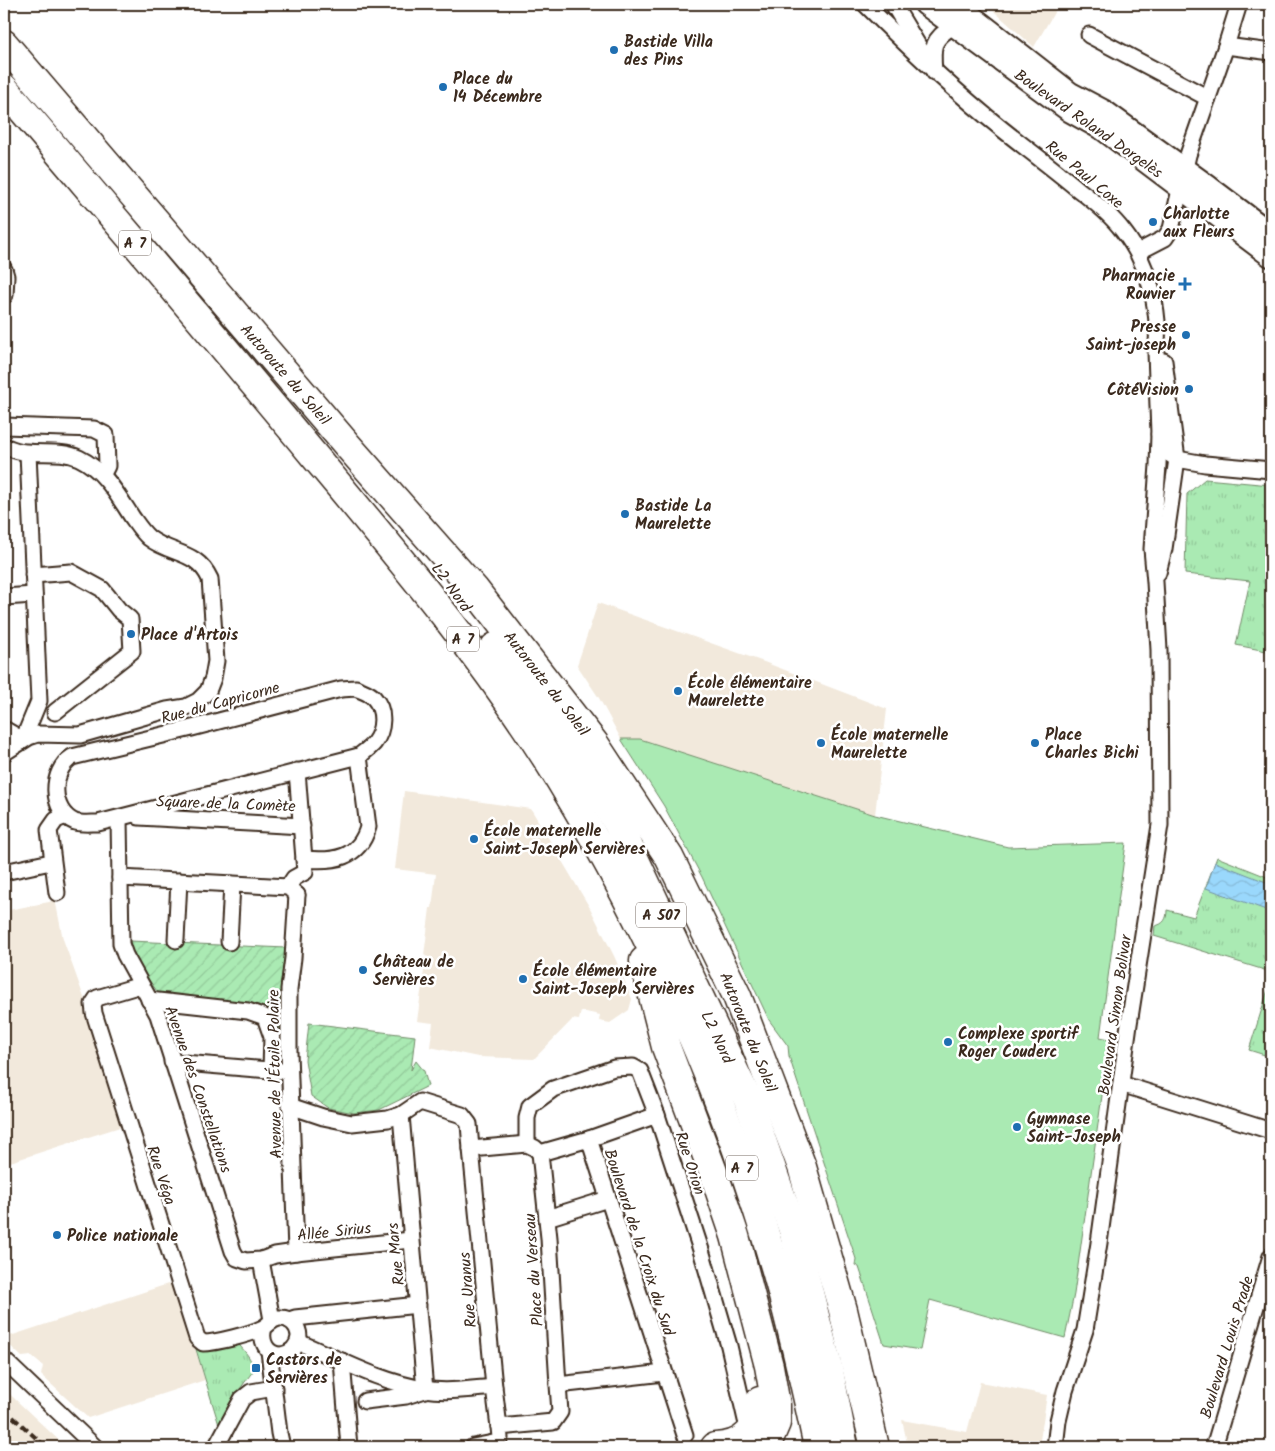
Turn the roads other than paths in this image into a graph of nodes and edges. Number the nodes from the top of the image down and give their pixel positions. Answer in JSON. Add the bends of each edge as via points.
{"nodes":[{"id":1,"x":865,"y":4,"type":"edge"},
{"id":2,"x":893,"y":4,"type":"edge"},
{"id":3,"x":925,"y":4,"type":"edge"},
{"id":4,"x":956,"y":4,"type":"edge"},
{"id":5,"x":1239,"y":4,"type":"edge"},
{"id":6,"x":955,"y":25,"type":"junction"},
{"id":7,"x":1089,"y":36,"type":"dead end"},
{"id":8,"x":4,"y":44,"type":"edge"},
{"id":9,"x":1226,"y":46,"type":"junction"},
{"id":10,"x":1271,"y":52,"type":"edge"},
{"id":11,"x":934,"y":72,"type":"junction"},
{"id":12,"x":4,"y":88,"type":"edge"},
{"id":13,"x":1208,"y":98,"type":"junction"},
{"id":14,"x":1182,"y":178,"type":"junction"},
{"id":15,"x":1271,"y":234,"type":"edge"},
{"id":16,"x":1138,"y":252,"type":"junction"},
{"id":17,"x":1271,"y":256,"type":"edge"},
{"id":18,"x":4,"y":269,"type":"edge"},
{"id":19,"x":5,"y":294,"type":"dead end"},
{"id":20,"x":1158,"y":339,"type":"junction"},
{"id":21,"x":4,"y":426,"type":"edge"},
{"id":22,"x":1159,"y":434,"type":"junction"},
{"id":23,"x":4,"y":446,"type":"edge"},
{"id":24,"x":348,"y":446,"type":"junction"},
{"id":25,"x":28,"y":453,"type":"junction"},
{"id":26,"x":1177,"y":459,"type":"junction"},
{"id":27,"x":1271,"y":470,"type":"edge"},
{"id":28,"x":103,"y":474,"type":"junction"},
{"id":29,"x":33,"y":575,"type":"junction"},
{"id":30,"x":1155,"y":582,"type":"junction"},
{"id":31,"x":34,"y":595,"type":"junction"},
{"id":32,"x":4,"y":596,"type":"edge"},
{"id":33,"x":39,"y":701,"type":"junction"},
{"id":34,"x":55,"y":712,"type":"junction"},
{"id":35,"x":4,"y":729,"type":"edge"},
{"id":36,"x":54,"y":734,"type":"junction"},
{"id":37,"x":23,"y":740,"type":"junction"},
{"id":38,"x":4,"y":753,"type":"edge"},
{"id":39,"x":359,"y":756,"type":"junction"},
{"id":40,"x":297,"y":772,"type":"junction"},
{"id":41,"x":66,"y":816,"type":"junction"},
{"id":42,"x":123,"y":818,"type":"junction"},
{"id":43,"x":302,"y":826,"type":"junction"},
{"id":44,"x":46,"y":863,"type":"dead end"},
{"id":45,"x":305,"y":865,"type":"junction"},
{"id":46,"x":4,"y":872,"type":"edge"},
{"id":47,"x":120,"y":878,"type":"junction"},
{"id":48,"x":179,"y":881,"type":"junction"},
{"id":49,"x":232,"y":884,"type":"junction"},
{"id":50,"x":293,"y":891,"type":"junction"},
{"id":51,"x":57,"y":893,"type":"dead end"},
{"id":52,"x":628,"y":901,"type":"junction"},
{"id":53,"x":176,"y":940,"type":"dead end"},
{"id":54,"x":229,"y":942,"type":"dead end"},
{"id":55,"x":141,"y":985,"type":"junction"},
{"id":56,"x":737,"y":996,"type":"junction"},
{"id":57,"x":149,"y":1000,"type":"junction"},
{"id":58,"x":172,"y":1062,"type":"junction"},
{"id":59,"x":271,"y":1070,"type":"junction"},
{"id":60,"x":289,"y":1072,"type":"junction"},
{"id":61,"x":1121,"y":1084,"type":"junction"},
{"id":62,"x":290,"y":1106,"type":"junction"},
{"id":63,"x":401,"y":1115,"type":"junction"},
{"id":64,"x":657,"y":1115,"type":"junction"},
{"id":65,"x":1271,"y":1131,"type":"edge"},
{"id":66,"x":589,"y":1139,"type":"junction"},
{"id":67,"x":527,"y":1144,"type":"junction"},
{"id":68,"x":471,"y":1149,"type":"junction"},
{"id":69,"x":540,"y":1153,"type":"junction"},
{"id":70,"x":608,"y":1199,"type":"junction"},
{"id":71,"x":547,"y":1218,"type":"junction"},
{"id":72,"x":411,"y":1240,"type":"junction"},
{"id":73,"x":296,"y":1252,"type":"junction"},
{"id":74,"x":1271,"y":1256,"type":"edge"},
{"id":75,"x":261,"y":1260,"type":"junction"},
{"id":76,"x":750,"y":1288,"type":"junction"},
{"id":77,"x":418,"y":1305,"type":"junction"},
{"id":78,"x":289,"y":1320,"type":"junction"},
{"id":79,"x":268,"y":1324,"type":"junction"},
{"id":80,"x":294,"y":1347,"type":"junction"},
{"id":81,"x":269,"y":1351,"type":"junction"},
{"id":82,"x":4,"y":1360,"type":"edge"},
{"id":83,"x":342,"y":1361,"type":"junction"},
{"id":84,"x":664,"y":1372,"type":"junction"},
{"id":85,"x":558,"y":1384,"type":"junction"},
{"id":86,"x":494,"y":1387,"type":"junction"},
{"id":87,"x":274,"y":1388,"type":"junction"},
{"id":88,"x":425,"y":1390,"type":"junction"},
{"id":89,"x":365,"y":1401,"type":"dead end"},
{"id":90,"x":746,"y":1420,"type":"dead end"},
{"id":91,"x":500,"y":1427,"type":"junction"},
{"id":92,"x":685,"y":1435,"type":"dead end"},
{"id":93,"x":95,"y":1447,"type":"edge"},
{"id":94,"x":216,"y":1447,"type":"edge"},
{"id":95,"x":282,"y":1447,"type":"edge"},
{"id":96,"x":349,"y":1447,"type":"edge"},
{"id":97,"x":473,"y":1447,"type":"edge"},
{"id":98,"x":715,"y":1447,"type":"edge"},
{"id":99,"x":761,"y":1447,"type":"edge"},
{"id":100,"x":818,"y":1447,"type":"edge"},
{"id":101,"x":844,"y":1447,"type":"edge"},
{"id":102,"x":875,"y":1447,"type":"edge"},
{"id":103,"x":891,"y":1447,"type":"edge"},
{"id":104,"x":1055,"y":1447,"type":"edge"},
{"id":105,"x":1214,"y":1447,"type":"edge"}],
"edges":[{"from":1,"to":11,"type":"street","name":"Rue Paul Coxe"},
{"from":2,"to":11,"type":"street","name":"Rue Paul Coxe"},
{"from":3,"to":6,"type":"main road","name":"Boulevard Roland Dorgelès"},
{"from":4,"to":14,"type":"main road","name":"Boulevard Roland Dorgelès","via":[[1070,93],[1104,111]]},
{"from":5,"to":9,"type":"street"},
{"from":6,"to":11,"type":"street","via":[[937,38],[932,50]]},
{"from":6,"to":14,"type":"main road","name":"Boulevard Roland Dorgelès","via":[[1070,111]]},
{"from":7,"to":13,"type":"street"},
{"from":8,"to":24,"type":"highway","name":"Autoroute du Soleil","number":"A 7"},
{"from":9,"to":10,"type":"street"},
{"from":9,"to":13,"type":"street"},
{"from":11,"to":16,"type":"street","name":"Rue Paul Coxe","via":[[1095,203],[1124,231]]},
{"from":12,"to":52,"type":"highway","name":"Autoroute du Soleil","number":"A 7","via":[[446,616],[549,763],[592,833]]},
{"from":13,"to":14,"type":"street"},
{"from":14,"to":15,"type":"main road","name":"Boulevard Roland Dorgelès"},
{"from":14,"to":16,"type":"street","via":[[1171,229],[1165,238]]},
{"from":14,"to":17,"type":"main road","name":"Boulevard Roland Dorgelès"},
{"from":16,"to":20,"type":"street","name":"Rue Paul Coxe","via":[[1150,286]]},
{"from":18,"to":19,"type":"street"},
{"from":20,"to":22,"type":"street","name":"Rue Paul Coxe"},
{"from":20,"to":26,"type":"street","name":"Rue Paul Coxe","via":[[1163,351]]},
{"from":21,"to":28,"type":"street","via":[[101,432],[106,435],[107,466]]},
{"from":22,"to":26,"type":"street","name":"Rue Paul Coxe","via":[[1170,454]]},
{"from":22,"to":30,"type":"street","name":"Boulevard Simon Bolivar","via":[[1152,550]]},
{"from":23,"to":25,"type":"street"},
{"from":24,"to":56,"type":"highway","name":"Autoroute du Soleil","number":"A 7","via":[[475,590],[594,743],[669,857]]},
{"from":24,"to":101,"type":"highway","name":"L2 Nord","number":"A 507","via":[[579,760],[618,824],[748,1100],[793,1230],[829,1371]]},
{"from":25,"to":28,"type":"street","via":[[76,456]]},
{"from":25,"to":29,"type":"street"},
{"from":26,"to":27,"type":"street"},
{"from":26,"to":30,"type":"street","via":[[1164,549]]},
{"from":28,"to":36,"type":"street","via":[[149,538],[186,555],[205,569],[210,580],[216,661],[213,678],[208,691],[198,702],[186,707],[80,735]]},
{"from":29,"to":31,"type":"street"},
{"from":29,"to":34,"type":"street","via":[[71,572],[102,589],[130,619],[132,651]]},
{"from":30,"to":61,"type":"street","name":"Boulevard Simon Bolivar","via":[[1159,650],[1160,825]]},
{"from":31,"to":32,"type":"street"},
{"from":31,"to":33,"type":"street"},
{"from":33,"to":34,"type":"street"},
{"from":33,"to":37,"type":"street"},
{"from":34,"to":36,"type":"street"},
{"from":35,"to":37,"type":"street"},
{"from":36,"to":37,"type":"street","via":[[38,734]]},
{"from":37,"to":38,"type":"street"},
{"from":39,"to":40,"type":"street","name":"Square de la Comète"},
{"from":39,"to":41,"type":"street","name":"Rue du Capricorne","via":[[374,743],[380,731],[380,707],[369,694],[356,688],[341,688],[72,757],[56,777],[58,802]]},
{"from":39,"to":45,"type":"street","via":[[368,827],[365,838],[348,854]]},
{"from":40,"to":42,"type":"street","name":"Square de la Comète"},
{"from":40,"to":43,"type":"street","name":"Square de la Comète"},
{"from":41,"to":42,"type":"street","name":"Square de la Comète","via":[[78,823]]},
{"from":41,"to":51,"type":"street","via":[[56,820],[48,830]]},
{"from":42,"to":43,"type":"street","name":"Square de la Comète"},
{"from":42,"to":47,"type":"street","name":"Avenue des Constellations"},
{"from":43,"to":45,"type":"street"},
{"from":44,"to":46,"type":"street"},
{"from":45,"to":50,"type":"street","name":"Avenue de l'Étoile Polaire","via":[[306,889]]},
{"from":47,"to":48,"type":"street"},
{"from":47,"to":55,"type":"street","name":"Avenue des Constellations","via":[[121,944]]},
{"from":48,"to":49,"type":"street"},
{"from":48,"to":53,"type":"street"},
{"from":49,"to":50,"type":"street"},
{"from":49,"to":54,"type":"street"},
{"from":50,"to":60,"type":"street","name":"Avenue de l'Étoile Polaire"},
{"from":52,"to":76,"type":"highway","via":[[666,1047],[715,1177]]},
{"from":52,"to":100,"type":"highway","name":"Autoroute du Soleil","number":"A 7","via":[[706,1070],[745,1175],[776,1271]]},
{"from":55,"to":57,"type":"street","name":"Avenue des Constellations"},
{"from":55,"to":79,"type":"street","name":"Rue Véga","via":[[97,998],[94,1013],[197,1338],[203,1343],[213,1343]]},
{"from":56,"to":102,"type":"highway","name":"Autoroute du Soleil","number":"A 7","via":[[802,1167],[843,1310]]},
{"from":56,"to":103,"type":"highway","via":[[761,1022],[801,1115],[866,1343]]},
{"from":57,"to":58,"type":"street","name":"Avenue des Constellations","via":[[158,1015]]},
{"from":57,"to":59,"type":"street","via":[[248,1011],[265,1017],[272,1037]]},
{"from":58,"to":59,"type":"street"},
{"from":58,"to":75,"type":"street","name":"Avenue des Constellations","via":[[233,1251],[237,1258],[246,1261]]},
{"from":59,"to":60,"type":"street"},
{"from":60,"to":62,"type":"street","name":"Avenue de l'Étoile Polaire"},
{"from":61,"to":65,"type":"street"},
{"from":61,"to":104,"type":"street","name":"Boulevard Simon Bolivar","via":[[1084,1330],[1065,1391]]},
{"from":62,"to":63,"type":"street","via":[[352,1123]]},
{"from":62,"to":73,"type":"street","name":"Avenue de l'Étoile Polaire"},
{"from":63,"to":68,"type":"street","via":[[420,1102],[462,1115],[469,1124]]},
{"from":63,"to":72,"type":"street","name":"Rue Mars"},
{"from":64,"to":66,"type":"street"},
{"from":64,"to":67,"type":"street","name":"Rue Orion","via":[[640,1071],[633,1067],[614,1068],[553,1089],[532,1103]]},
{"from":64,"to":90,"type":"street","name":"Rue Orion","via":[[701,1250],[729,1346]]},
{"from":66,"to":69,"type":"street","name":"Boulevard de la Croix du Sud"},
{"from":66,"to":70,"type":"street","name":"Boulevard de la Croix du Sud"},
{"from":67,"to":68,"type":"street"},
{"from":67,"to":69,"type":"street"},
{"from":68,"to":86,"type":"street","name":"Rue Uranus"},
{"from":69,"to":71,"type":"street","name":"Place du Verseau"},
{"from":70,"to":71,"type":"street"},
{"from":70,"to":84,"type":"street","name":"Boulevard de la Croix du Sud"},
{"from":71,"to":85,"type":"street","name":"Place du Verseau"},
{"from":72,"to":73,"type":"street","name":"Allée Sirius"},
{"from":72,"to":77,"type":"street","name":"Rue Mars"},
{"from":73,"to":75,"type":"street","name":"Allée Sirius"},
{"from":74,"to":105,"type":"street","name":"Boulevard Louis Prade"},
{"from":75,"to":79,"type":"street"},
{"from":76,"to":98,"type":"highway","via":[[761,1387],[760,1415],[754,1428],[738,1442]]},
{"from":76,"to":99,"type":"highway","via":[[770,1366],[776,1405],[776,1422],[770,1437]]},
{"from":77,"to":78,"type":"street"},
{"from":77,"to":88,"type":"street","name":"Rue Mars"},
{"from":78,"to":79,"type":"street","via":[[283,1318]]},
{"from":78,"to":80,"type":"street","via":[[298,1332]]},
{"from":79,"to":81,"type":"street","via":[[262,1340]]},
{"from":80,"to":81,"type":"street","via":[[279,1355]]},
{"from":80,"to":83,"type":"street"},
{"from":80,"to":87,"type":"street","via":[[278,1370]]},
{"from":81,"to":87,"type":"street"},
{"from":82,"to":93,"type":"street"},
{"from":83,"to":88,"type":"street","via":[[376,1376]]},
{"from":83,"to":96,"type":"street"},
{"from":84,"to":85,"type":"street"},
{"from":84,"to":92,"type":"street","name":"Boulevard de la Croix du Sud"},
{"from":85,"to":91,"type":"street","name":"Place du Verseau","via":[[560,1412],[552,1422]]},
{"from":86,"to":88,"type":"street"},
{"from":86,"to":91,"type":"street","name":"Rue Uranus"},
{"from":87,"to":94,"type":"street","via":[[250,1392],[242,1399]]},
{"from":87,"to":95,"type":"street"},
{"from":88,"to":89,"type":"street"},
{"from":91,"to":97,"type":"street","via":[[498,1442]]}]}
